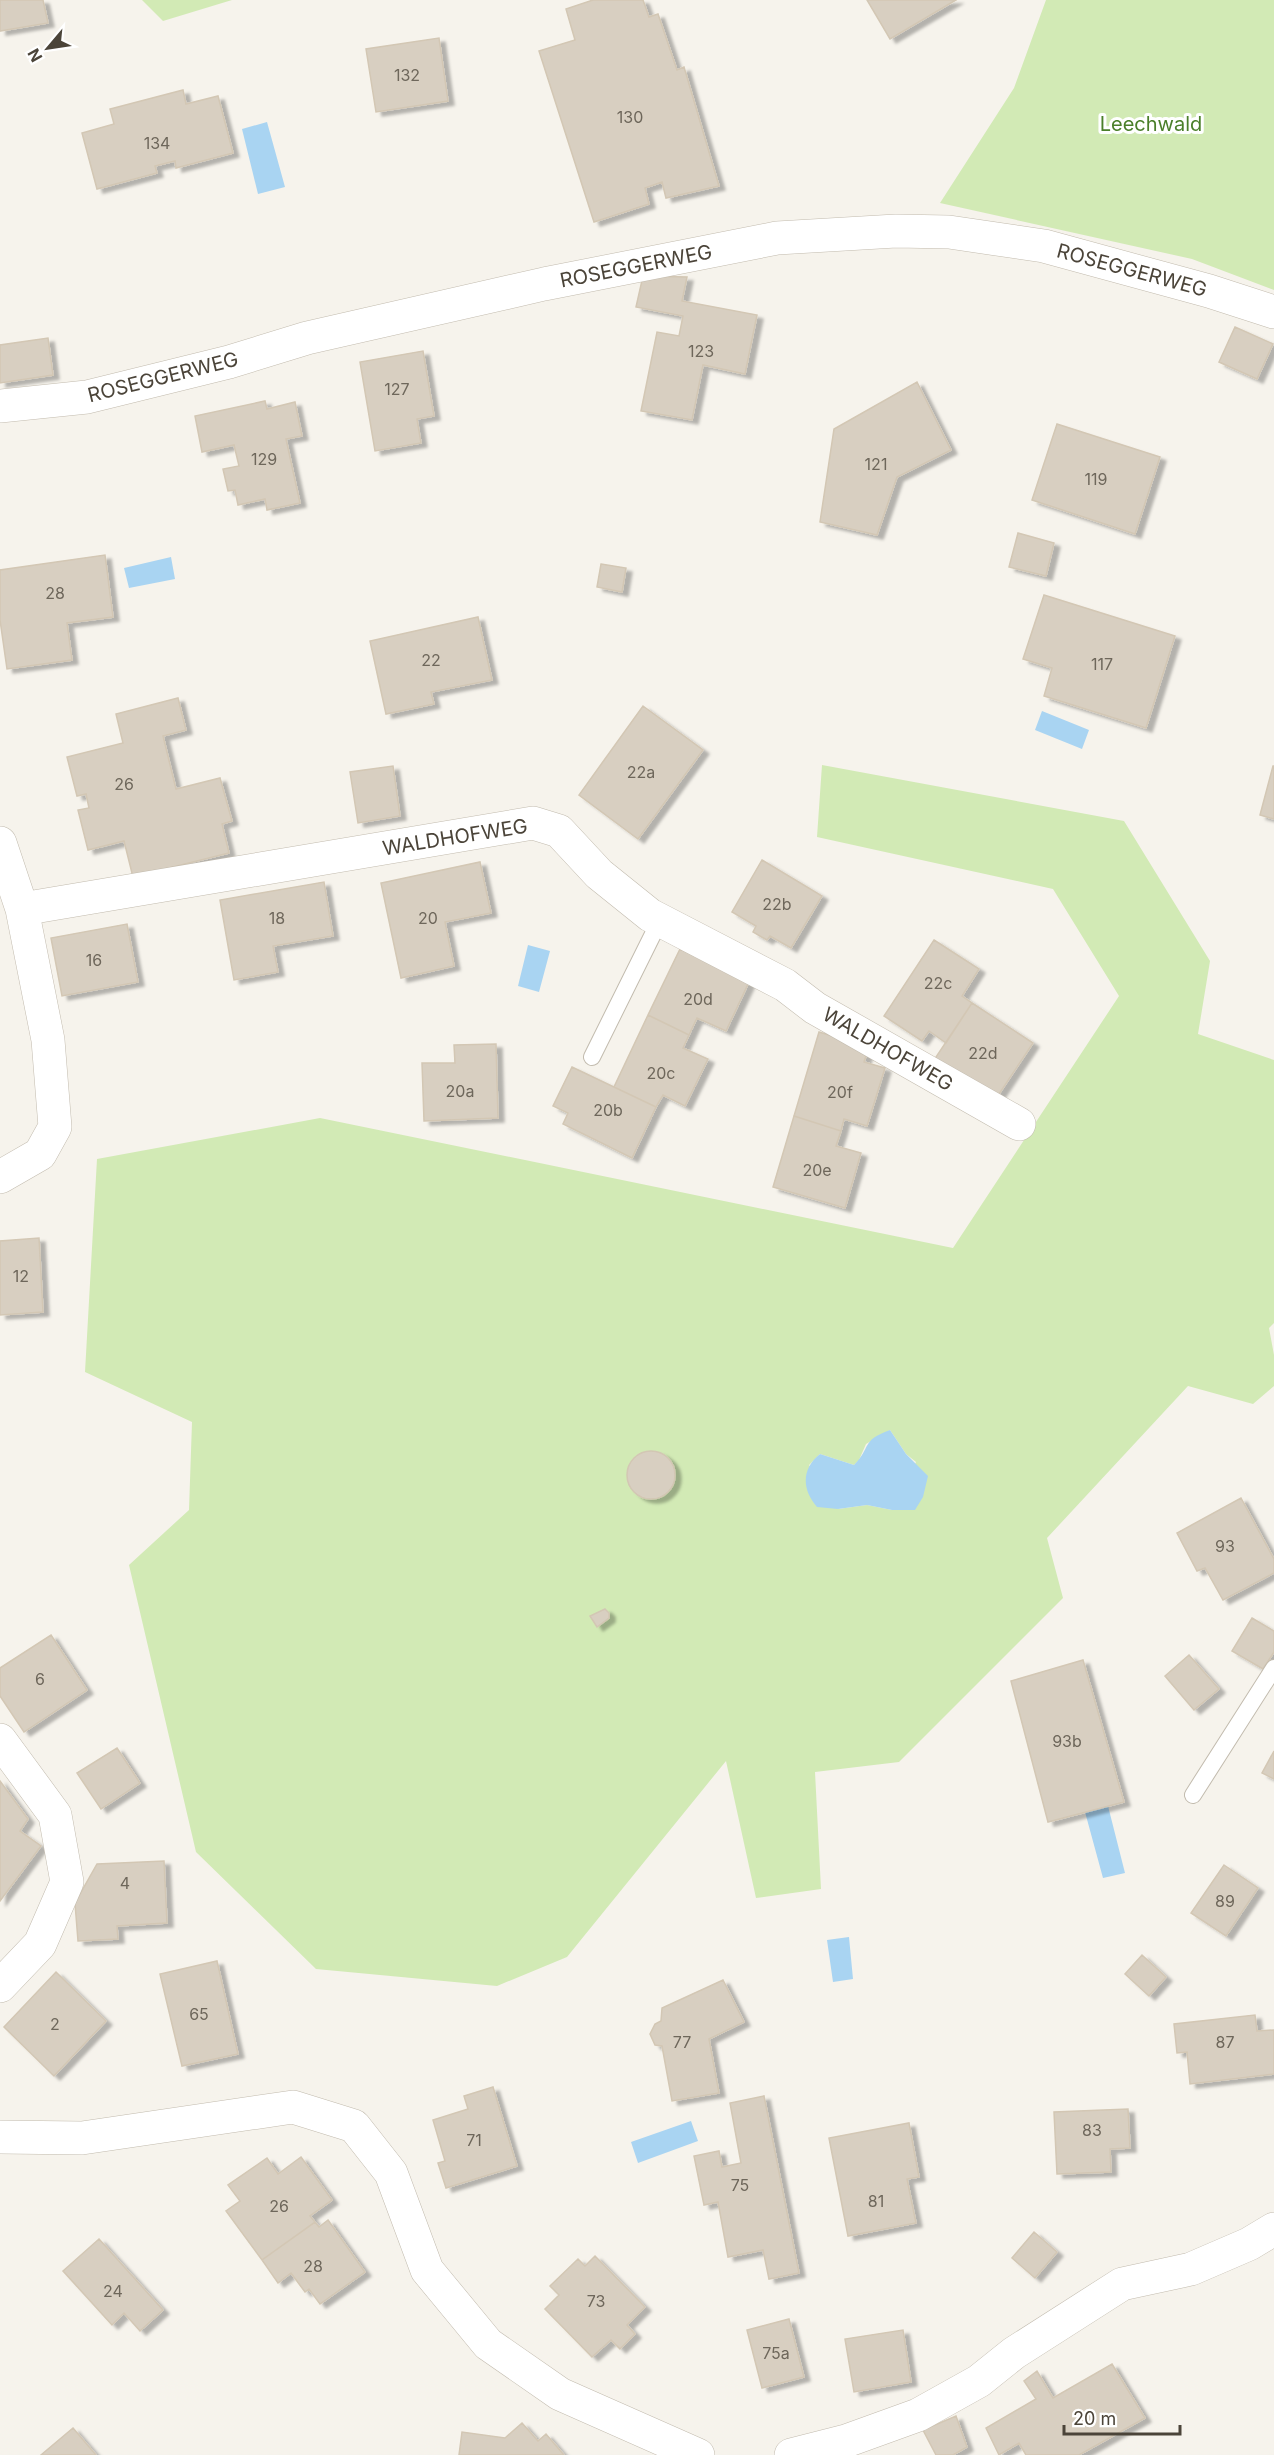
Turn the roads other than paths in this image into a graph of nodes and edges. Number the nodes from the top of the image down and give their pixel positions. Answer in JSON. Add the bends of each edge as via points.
{"nodes":[{"id":1,"x":1274,"y":312,"type":"edge"},
{"id":2,"x":0,"y":406,"type":"edge"},
{"id":3,"x":0,"y":843,"type":"edge"},
{"id":4,"x":22,"y":909,"type":"junction"},
{"id":5,"x":660,"y":920,"type":"junction"},
{"id":6,"x":592,"y":1057,"type":"dead end"},
{"id":7,"x":1019,"y":1124,"type":"dead end"},
{"id":8,"x":0,"y":1177,"type":"edge"},
{"id":9,"x":1274,"y":1668,"type":"edge"},
{"id":10,"x":0,"y":1740,"type":"edge"},
{"id":11,"x":1192,"y":1795,"type":"dead end"},
{"id":12,"x":0,"y":1986,"type":"edge"},
{"id":13,"x":0,"y":2137,"type":"edge"},
{"id":14,"x":1274,"y":2229,"type":"edge"},
{"id":15,"x":698,"y":2455,"type":"edge"},
{"id":16,"x":791,"y":2455,"type":"edge"}],
"edges":[{"from":1,"to":2,"type":"street","name":"ROSEGGERWEG","via":[[1044,246],[949,232],[789,238],[510,291],[307,338],[87,397]]},
{"from":3,"to":4,"type":"street"},
{"from":4,"to":5,"type":"street","name":"WALDHOFWEG","via":[[533,823],[559,831],[599,874]]},
{"from":4,"to":8,"type":"street","via":[[48,1040],[55,1127],[40,1154]]},
{"from":5,"to":6,"type":"lane"},
{"from":5,"to":7,"type":"street","name":"WALDHOFWEG","via":[[784,985],[815,1008]]},
{"from":9,"to":11,"type":"lane"},
{"from":10,"to":12,"type":"street","via":[[55,1815],[68,1882],[40,1944]]},
{"from":13,"to":15,"type":"street","via":[[82,2138],[293,2107],[354,2126],[391,2173],[427,2270],[488,2344],[560,2394]]},
{"from":14,"to":16,"type":"street","via":[[1191,2269],[1122,2284],[1014,2353],[979,2381],[918,2415],[846,2441]]}]}
